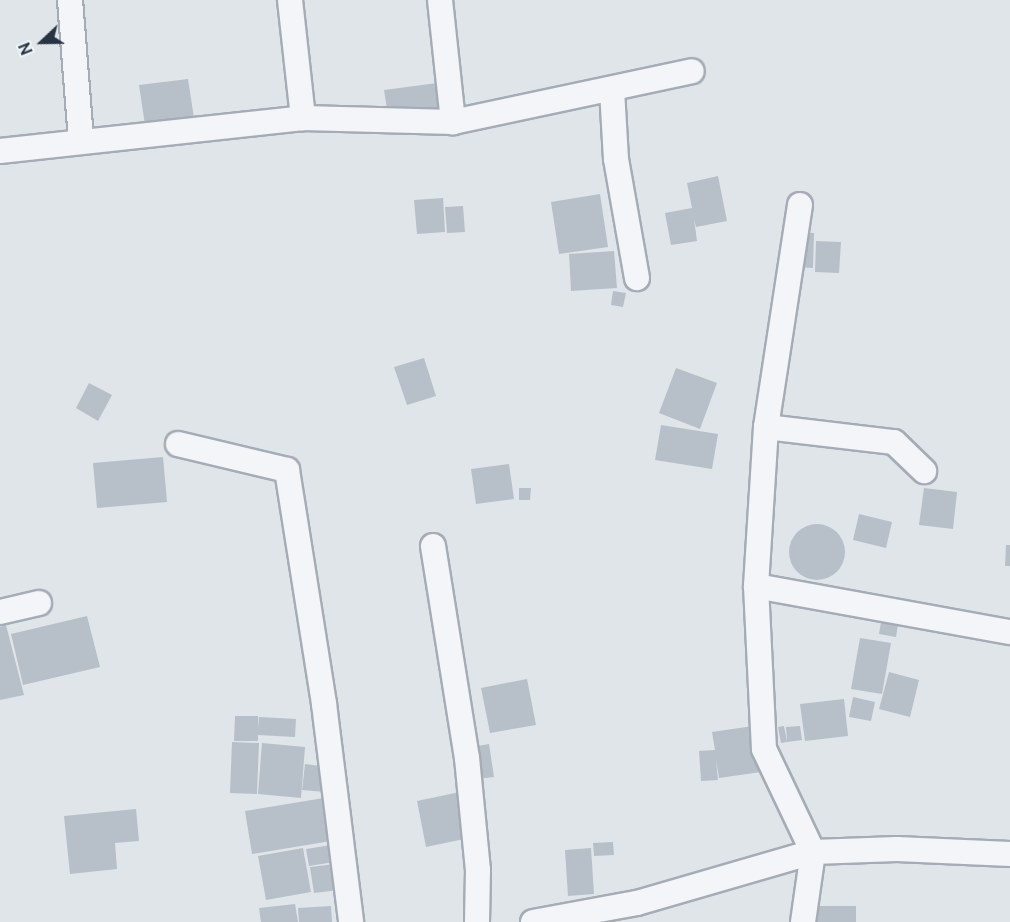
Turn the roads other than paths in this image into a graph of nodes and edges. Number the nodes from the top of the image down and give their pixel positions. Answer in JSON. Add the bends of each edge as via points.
{"nodes":[{"id":1,"x":70,"y":0,"type":"edge"},
{"id":2,"x":290,"y":0,"type":"edge"},
{"id":3,"x":440,"y":0,"type":"edge"},
{"id":4,"x":692,"y":71,"type":"dead end"},
{"id":5,"x":612,"y":90,"type":"junction"},
{"id":6,"x":303,"y":118,"type":"junction"},
{"id":7,"x":453,"y":122,"type":"junction"},
{"id":8,"x":81,"y":141,"type":"junction"},
{"id":9,"x":0,"y":151,"type":"edge"},
{"id":10,"x":800,"y":205,"type":"dead end"},
{"id":11,"x":637,"y":278,"type":"dead end"},
{"id":12,"x":766,"y":427,"type":"junction"},
{"id":13,"x":178,"y":444,"type":"dead end"},
{"id":14,"x":924,"y":471,"type":"dead end"},
{"id":15,"x":433,"y":546,"type":"dead end"},
{"id":16,"x":756,"y":586,"type":"junction"},
{"id":17,"x":39,"y":603,"type":"dead end"},
{"id":18,"x":0,"y":612,"type":"edge"},
{"id":19,"x":1010,"y":632,"type":"edge"},
{"id":20,"x":813,"y":852,"type":"junction"},
{"id":21,"x":1010,"y":854,"type":"edge"},
{"id":22,"x":351,"y":922,"type":"edge"},
{"id":23,"x":477,"y":922,"type":"edge"},
{"id":24,"x":533,"y":922,"type":"edge"},
{"id":25,"x":803,"y":922,"type":"edge"}],
"edges":[{"from":1,"to":8,"type":"street"},
{"from":2,"to":6,"type":"street"},
{"from":3,"to":7,"type":"street"},
{"from":4,"to":5,"type":"street"},
{"from":5,"to":7,"type":"street"},
{"from":5,"to":11,"type":"street","via":[[616,159]]},
{"from":6,"to":7,"type":"street"},
{"from":6,"to":8,"type":"street"},
{"from":8,"to":9,"type":"street"},
{"from":10,"to":12,"type":"street"},
{"from":12,"to":14,"type":"street","via":[[894,442]]},
{"from":12,"to":16,"type":"street"},
{"from":13,"to":22,"type":"street","via":[[287,470],[324,704]]},
{"from":15,"to":23,"type":"street","via":[[467,758],[478,870]]},
{"from":16,"to":19,"type":"street"},
{"from":16,"to":20,"type":"street","via":[[764,749]]},
{"from":17,"to":18,"type":"street"},
{"from":20,"to":21,"type":"street","via":[[897,849]]},
{"from":20,"to":24,"type":"street","via":[[638,903]]},
{"from":20,"to":25,"type":"street"}]}
